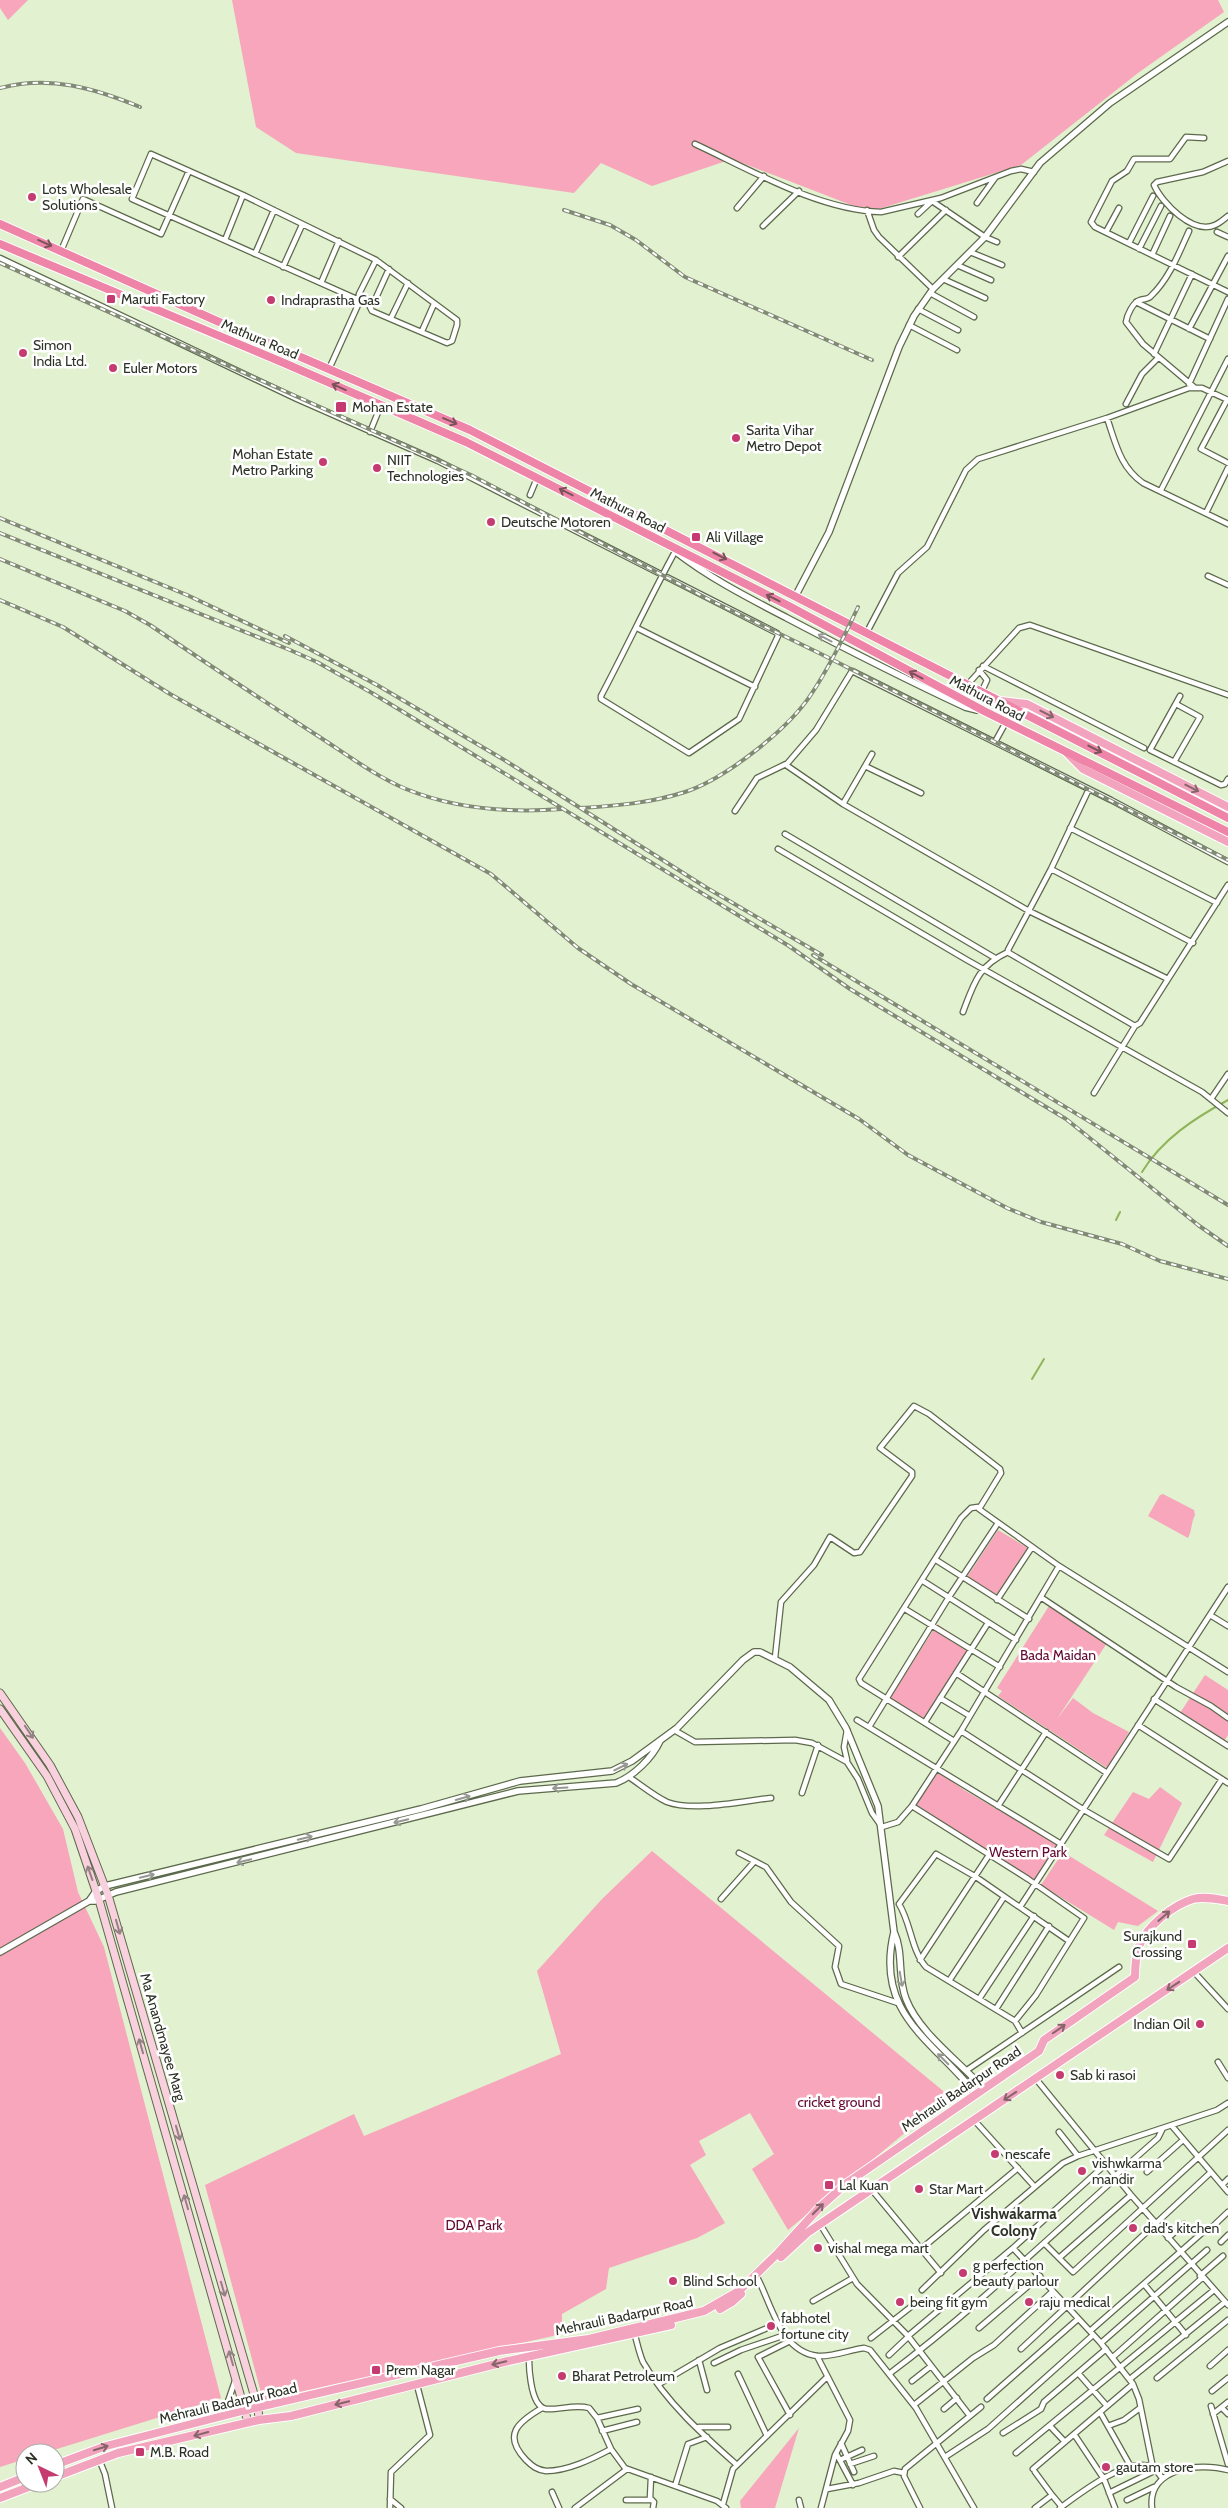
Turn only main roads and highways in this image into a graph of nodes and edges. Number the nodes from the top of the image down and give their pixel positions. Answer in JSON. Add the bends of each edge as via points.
{"nodes":[{"id":1,"x":0,"y":224,"type":"edge"},
{"id":2,"x":0,"y":244,"type":"edge"},
{"id":3,"x":1001,"y":701,"type":"junction"},
{"id":4,"x":1068,"y":754,"type":"junction"},
{"id":5,"x":1228,"y":807,"type":"edge"},
{"id":6,"x":1228,"y":818,"type":"edge"},
{"id":7,"x":1228,"y":832,"type":"edge"},
{"id":8,"x":1228,"y":842,"type":"edge"},
{"id":9,"x":0,"y":1693,"type":"edge"},
{"id":10,"x":0,"y":1709,"type":"edge"},
{"id":11,"x":1228,"y":1901,"type":"edge"},
{"id":12,"x":1228,"y":1948,"type":"edge"},
{"id":13,"x":805,"y":2230,"type":"junction"},
{"id":14,"x":634,"y":2331,"type":"junction"},
{"id":15,"x":258,"y":2408,"type":"junction"},
{"id":16,"x":246,"y":2410,"type":"junction"},
{"id":17,"x":259,"y":2420,"type":"junction"},
{"id":18,"x":248,"y":2422,"type":"junction"},
{"id":19,"x":65,"y":2460,"type":"edge"},
{"id":20,"x":65,"y":2473,"type":"edge"},
{"id":21,"x":15,"y":2481,"type":"edge"},
{"id":22,"x":0,"y":2487,"type":"edge"},
{"id":23,"x":15,"y":2492,"type":"edge"},
{"id":24,"x":0,"y":2498,"type":"edge"}],
"edges":[{"from":1,"to":3,"type":"highway","name":"Mathura Road","one_way":true,"via":[[217,322],[470,430]]},
{"from":4,"to":2,"type":"highway","name":"Mathura Road","one_way":true,"via":[[466,442]]},
{"from":3,"to":5,"type":"main road","name":"Mathura Road","one_way":true,"via":[[1027,704]]},
{"from":3,"to":6,"type":"highway","name":"Mathura Road","one_way":true},
{"from":4,"to":7,"type":"highway","name":"Mathura Road"},
{"from":4,"to":8,"type":"main road","via":[[1083,769]]},
{"from":9,"to":15,"type":"main road","name":"Ma Anandmayee Marg","one_way":true,"via":[[55,1774],[78,1817],[105,1886]]},
{"from":16,"to":10,"type":"main road","name":"Ma Anandmayee Marg","one_way":true,"via":[[99,1900],[75,1829],[47,1776]]},
{"from":13,"to":11,"type":"main road","name":"Mehrauli Badarpur Road","one_way":true,"via":[[847,2183],[1040,2051],[1044,2040],[1135,1977],[1140,1945],[1153,1926],[1172,1909],[1194,1898]]},
{"from":12,"to":13,"type":"main road","name":"Mehrauli Badarpur Road","one_way":true,"via":[[872,2190],[820,2224]]},
{"from":13,"to":14,"type":"main road","name":"Mehrauli Badarpur Road","via":[[728,2299],[704,2311]]},
{"from":13,"to":14,"type":"main road","name":"Mehrauli Badarpur Road","via":[[732,2302],[697,2318]]},
{"from":14,"to":15,"type":"main road","name":"Mehrauli Badarpur Road","via":[[499,2351]]},
{"from":14,"to":17,"type":"main road","name":"Mehrauli Badarpur Road","one_way":true,"via":[[291,2416]]},
{"from":15,"to":16,"type":"main road","name":"Mehrauli Badarpur Road"},
{"from":15,"to":17,"type":"main road","name":"Ma Anandmayee Marg"},
{"from":16,"to":18,"type":"main road","name":"Ma Anandmayee Marg"},
{"from":19,"to":16,"type":"main road","name":"Mehrauli Badarpur Road","one_way":true,"via":[[106,2446]]},
{"from":17,"to":18,"type":"main road","name":"Mehrauli Badarpur Road"},
{"from":18,"to":20,"type":"main road","name":"Mehrauli Badarpur Road","one_way":true,"via":[[118,2453]]},
{"from":21,"to":22,"type":"main road"},
{"from":23,"to":24,"type":"main road"}]}
